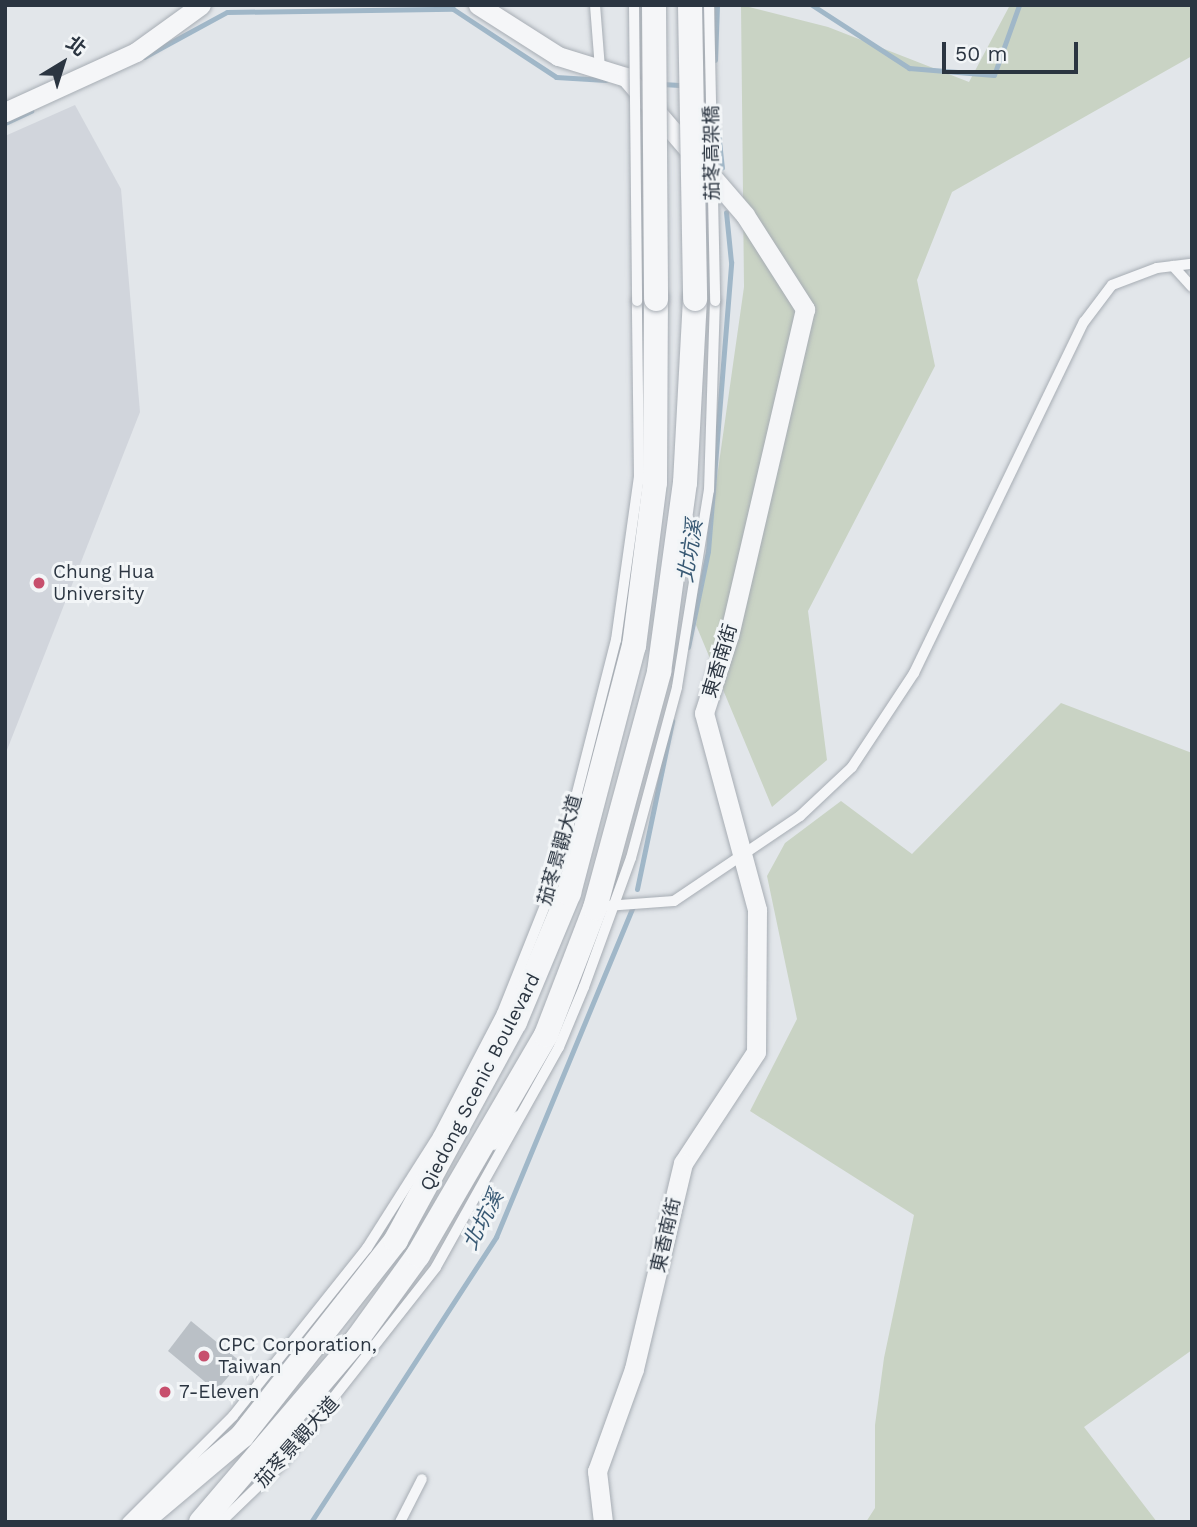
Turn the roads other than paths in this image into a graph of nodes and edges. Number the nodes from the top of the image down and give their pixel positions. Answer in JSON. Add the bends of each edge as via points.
{"nodes":[{"id":1,"x":201,"y":5,"type":"edge"},
{"id":2,"x":478,"y":5,"type":"edge"},
{"id":3,"x":595,"y":5,"type":"edge"},
{"id":4,"x":634,"y":5,"type":"edge"},
{"id":5,"x":654,"y":5,"type":"edge"},
{"id":6,"x":690,"y":5,"type":"edge"},
{"id":7,"x":709,"y":5,"type":"edge"},
{"id":8,"x":600,"y":69,"type":"junction"},
{"id":9,"x":5,"y":112,"type":"edge"},
{"id":10,"x":1192,"y":264,"type":"edge"},
{"id":11,"x":1173,"y":266,"type":"junction"},
{"id":12,"x":1192,"y":287,"type":"edge"},
{"id":13,"x":647,"y":300,"type":"junction"},
{"id":14,"x":705,"y":300,"type":"junction"},
{"id":15,"x":643,"y":579,"type":"junction"},
{"id":16,"x":616,"y":640,"type":"junction"},
{"id":17,"x":745,"y":857,"type":"junction"},
{"id":18,"x":562,"y":888,"type":"junction"},
{"id":19,"x":603,"y":907,"type":"junction"},
{"id":20,"x":531,"y":1100,"type":"junction"},
{"id":21,"x":467,"y":1178,"type":"junction"},
{"id":22,"x":338,"y":1317,"type":"junction"},
{"id":23,"x":233,"y":1416,"type":"junction"},
{"id":24,"x":422,"y":1479,"type":"dead end"},
{"id":25,"x":127,"y":1522,"type":"edge"},
{"id":26,"x":139,"y":1522,"type":"edge"},
{"id":27,"x":201,"y":1522,"type":"edge"},
{"id":28,"x":221,"y":1522,"type":"edge"},
{"id":29,"x":400,"y":1522,"type":"edge"},
{"id":30,"x":603,"y":1522,"type":"edge"}],
"edges":[{"from":1,"to":9,"type":"street","via":[[136,52]]},
{"from":2,"to":8,"type":"street","name":"東香南街","via":[[558,56]]},
{"from":3,"to":8,"type":"lane"},
{"from":4,"to":13,"type":"lane","bridge":true},
{"from":5,"to":13,"type":"street","bridge":true},
{"from":6,"to":14,"type":"street","name":"茄苳高架橋","bridge":true},
{"from":7,"to":14,"type":"lane","name":"茄苳高架橋","bridge":true},
{"from":8,"to":17,"type":"street","name":"東香南街","via":[[626,77],[745,215],[805,309],[729,635],[704,713]]},
{"from":10,"to":11,"type":"lane"},
{"from":11,"to":12,"type":"lane"},
{"from":11,"to":17,"type":"lane","via":[[1112,285],[1084,322],[914,673],[852,767]]},
{"from":13,"to":15,"type":"street","name":"Qiedong Scenic Boulevard","via":[[655,483]]},
{"from":13,"to":16,"type":"lane","name":"茄苳景觀大道","via":[[639,477]]},
{"from":14,"to":19,"type":"street","name":"Qiedong Scenic Boulevard","via":[[659,672]]},
{"from":15,"to":16,"type":"lane"},
{"from":15,"to":18,"type":"street","name":"Qiedong Scenic Boulevard","via":[[634,646]]},
{"from":16,"to":18,"type":"lane","name":"茄苳景觀大道"},
{"from":17,"to":19,"type":"lane","via":[[674,901]]},
{"from":17,"to":30,"type":"street","name":"東香南街","via":[[757,910],[757,1052],[683,1163],[634,1369],[597,1471]]},
{"from":18,"to":22,"type":"street","name":"Qiedong Scenic Boulevard","via":[[452,1146],[396,1240]]},
{"from":18,"to":23,"type":"lane","name":"茄苳景觀大道","via":[[438,1136],[367,1248]]},
{"from":19,"to":20,"type":"lane","name":"茄苳景觀大道","via":[[559,1047]]},
{"from":19,"to":21,"type":"street","name":"Qiedong Scenic Boulevard","via":[[546,1035]]},
{"from":20,"to":21,"type":"lane"},
{"from":20,"to":28,"type":"lane","name":"茄苳景觀大道","via":[[436,1267],[374,1353],[282,1463]]},
{"from":21,"to":27,"type":"street","name":"Qiedong Scenic Boulevard","via":[[358,1339]]},
{"from":22,"to":23,"type":"lane"},
{"from":22,"to":26,"type":"street","name":"Qiedong Scenic Boulevard","via":[[242,1436]]},
{"from":23,"to":25,"type":"lane","name":"茄苳景觀大道"},
{"from":24,"to":29,"type":"lane"}]}
